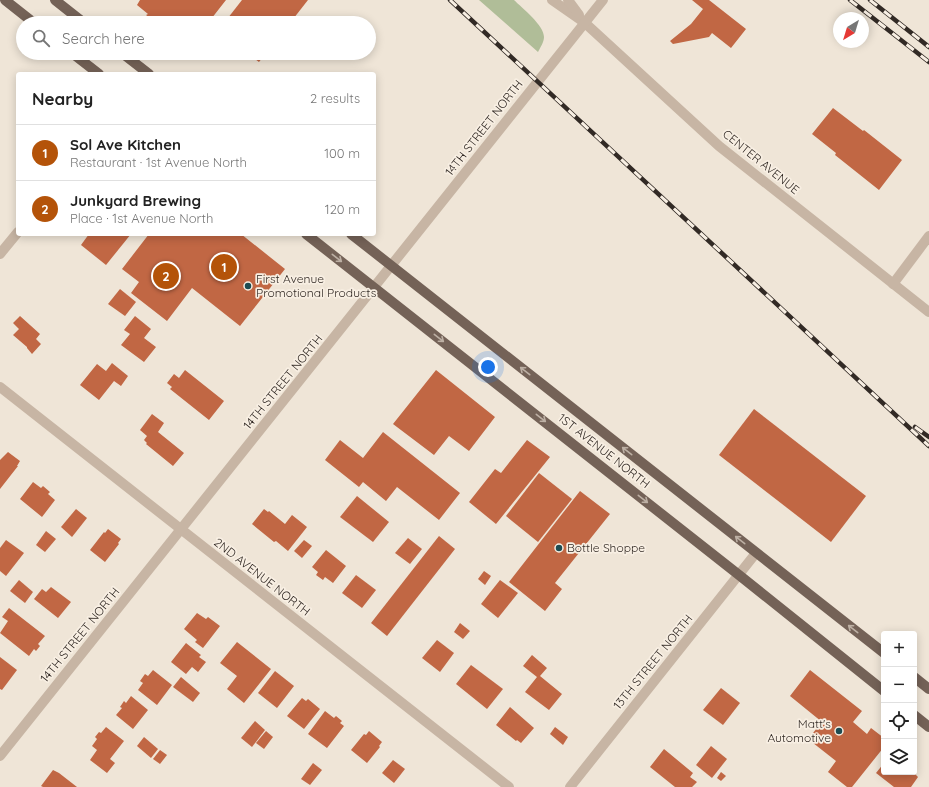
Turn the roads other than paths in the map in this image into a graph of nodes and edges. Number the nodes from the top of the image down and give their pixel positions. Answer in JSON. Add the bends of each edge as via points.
{"nodes":[{"id":1,"x":5,"y":0,"type":"edge"},
{"id":2,"x":55,"y":0,"type":"edge"},
{"id":3,"x":552,"y":0,"type":"edge"},
{"id":4,"x":568,"y":0,"type":"edge"},
{"id":5,"x":603,"y":0,"type":"edge"},
{"id":6,"x":25,"y":16,"type":"edge"},
{"id":7,"x":75,"y":16,"type":"edge"},
{"id":8,"x":585,"y":23,"type":"junction"},
{"id":9,"x":81,"y":60,"type":"edge"},
{"id":10,"x":130,"y":60,"type":"edge"},
{"id":11,"x":96,"y":72,"type":"edge"},
{"id":12,"x":145,"y":72,"type":"edge"},
{"id":13,"x":16,"y":234,"type":"edge"},
{"id":14,"x":309,"y":236,"type":"edge"},
{"id":15,"x":354,"y":236,"type":"edge"},
{"id":16,"x":929,"y":236,"type":"edge"},
{"id":17,"x":0,"y":254,"type":"edge"},
{"id":18,"x":392,"y":266,"type":"junction"},
{"id":19,"x":893,"y":284,"type":"junction"},
{"id":20,"x":375,"y":287,"type":"junction"},
{"id":21,"x":929,"y":312,"type":"edge"},
{"id":22,"x":0,"y":387,"type":"edge"},
{"id":23,"x":181,"y":530,"type":"junction"},
{"id":24,"x":756,"y":553,"type":"junction"},
{"id":25,"x":739,"y":575,"type":"junction"},
{"id":26,"x":881,"y":651,"type":"edge"},
{"id":27,"x":917,"y":679,"type":"edge"},
{"id":28,"x":881,"y":689,"type":"edge"},
{"id":29,"x":929,"y":689,"type":"edge"},
{"id":30,"x":917,"y":717,"type":"edge"},
{"id":31,"x":929,"y":727,"type":"edge"},
{"id":32,"x":0,"y":756,"type":"edge"},
{"id":33,"x":509,"y":787,"type":"edge"},
{"id":34,"x":570,"y":787,"type":"edge"}],
"edges":[{"from":1,"to":6,"type":"main road"},
{"from":2,"to":7,"type":"main road"},
{"from":3,"to":8,"type":"street","name":"CENTER AVENUE"},
{"from":4,"to":8,"type":"street","name":"CENTER AVENUE"},
{"from":5,"to":8,"type":"street","name":"14TH STREET NORTH"},
{"from":8,"to":18,"type":"street","name":"14TH STREET NORTH"},
{"from":8,"to":19,"type":"street","name":"CENTER AVENUE","via":[[719,146]]},
{"from":9,"to":11,"type":"main road"},
{"from":10,"to":12,"type":"main road"},
{"from":13,"to":17,"type":"street"},
{"from":14,"to":20,"type":"main road","name":"1ST AVENUE NORTH","one_way":true},
{"from":15,"to":18,"type":"main road","name":"1ST AVENUE NORTH"},
{"from":16,"to":19,"type":"street"},
{"from":18,"to":20,"type":"street","name":"14TH STREET NORTH"},
{"from":24,"to":18,"type":"main road","name":"1ST AVENUE NORTH","one_way":true},
{"from":19,"to":21,"type":"street","name":"CENTER AVENUE"},
{"from":20,"to":23,"type":"street","name":"14TH STREET NORTH"},
{"from":20,"to":25,"type":"main road","name":"1ST AVENUE NORTH","one_way":true},
{"from":22,"to":23,"type":"street","name":"2ND AVENUE NORTH"},
{"from":23,"to":32,"type":"street","name":"14TH STREET NORTH"},
{"from":23,"to":33,"type":"street","name":"2ND AVENUE NORTH"},
{"from":24,"to":25,"type":"street","name":"13TH STREET NORTH"},
{"from":26,"to":24,"type":"main road","name":"1ST AVENUE NORTH","one_way":true},
{"from":25,"to":28,"type":"main road","name":"1ST AVENUE NORTH"},
{"from":25,"to":34,"type":"street","name":"13TH STREET NORTH"},
{"from":27,"to":29,"type":"main road"},
{"from":30,"to":31,"type":"main road"}]}
